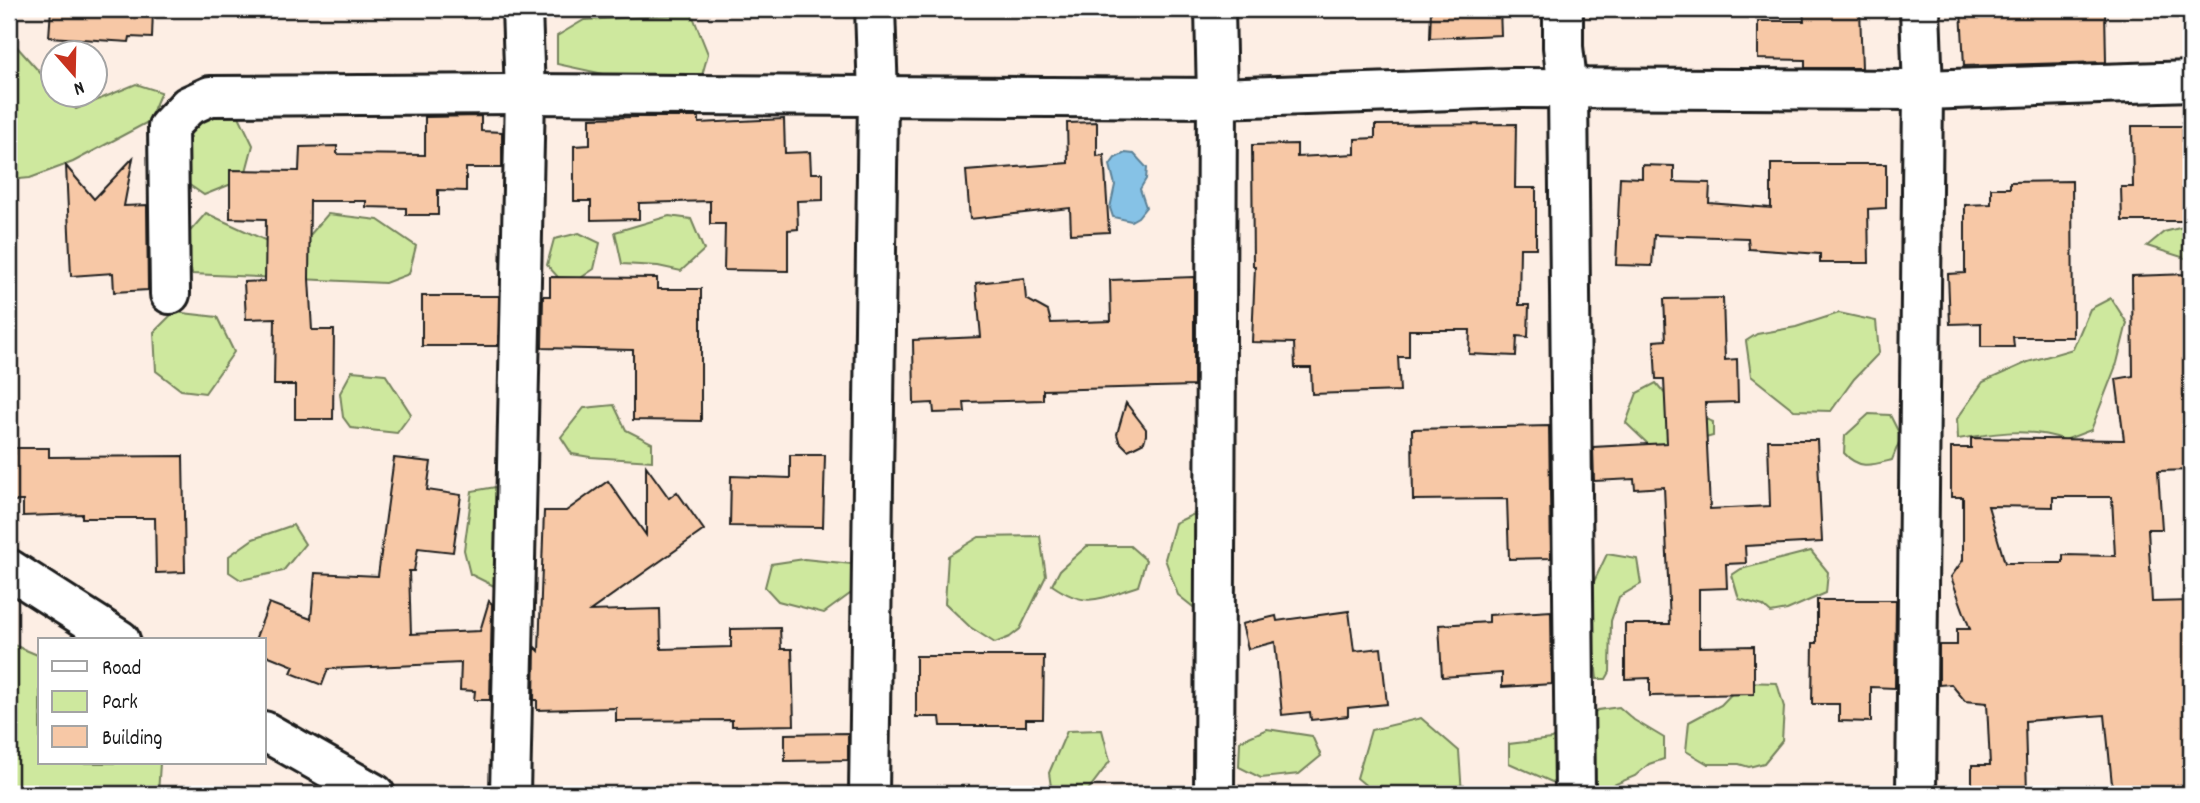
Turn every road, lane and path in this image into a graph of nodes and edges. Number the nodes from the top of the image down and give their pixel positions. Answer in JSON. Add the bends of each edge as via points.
{"nodes":[{"id":1,"x":523,"y":9,"type":"edge"},
{"id":2,"x":875,"y":9,"type":"edge"},
{"id":3,"x":1215,"y":9,"type":"edge"},
{"id":4,"x":1563,"y":9,"type":"edge"},
{"id":5,"x":1920,"y":9,"type":"edge"},
{"id":6,"x":2191,"y":81,"type":"edge"},
{"id":7,"x":1568,"y":90,"type":"junction"},
{"id":8,"x":1923,"y":90,"type":"junction"},
{"id":9,"x":524,"y":94,"type":"junction"},
{"id":10,"x":878,"y":95,"type":"junction"},
{"id":11,"x":1217,"y":98,"type":"junction"},
{"id":12,"x":170,"y":294,"type":"dead end"},
{"id":13,"x":9,"y":569,"type":"edge"},
{"id":14,"x":117,"y":638,"type":"edge"},
{"id":15,"x":266,"y":732,"type":"edge"},
{"id":16,"x":374,"y":794,"type":"edge"},
{"id":17,"x":510,"y":794,"type":"edge"},
{"id":18,"x":869,"y":794,"type":"edge"},
{"id":19,"x":1214,"y":794,"type":"edge"},
{"id":20,"x":1575,"y":794,"type":"edge"},
{"id":21,"x":1916,"y":794,"type":"edge"}],
"edges":[{"from":1,"to":9,"type":"street"},
{"from":2,"to":10,"type":"street"},
{"from":3,"to":11,"type":"street"},
{"from":4,"to":7,"type":"street"},
{"from":5,"to":8,"type":"street"},
{"from":6,"to":8,"type":"street"},
{"from":7,"to":8,"type":"street"},
{"from":7,"to":11,"type":"street"},
{"from":7,"to":20,"type":"street"},
{"from":8,"to":21,"type":"street"},
{"from":9,"to":10,"type":"street"},
{"from":9,"to":12,"type":"street","via":[[210,96],[188,106],[168,127]]},
{"from":9,"to":17,"type":"street"},
{"from":10,"to":11,"type":"street"},
{"from":10,"to":18,"type":"street"},
{"from":11,"to":19,"type":"street"},
{"from":13,"to":14,"type":"street"},
{"from":15,"to":16,"type":"street"}]}
